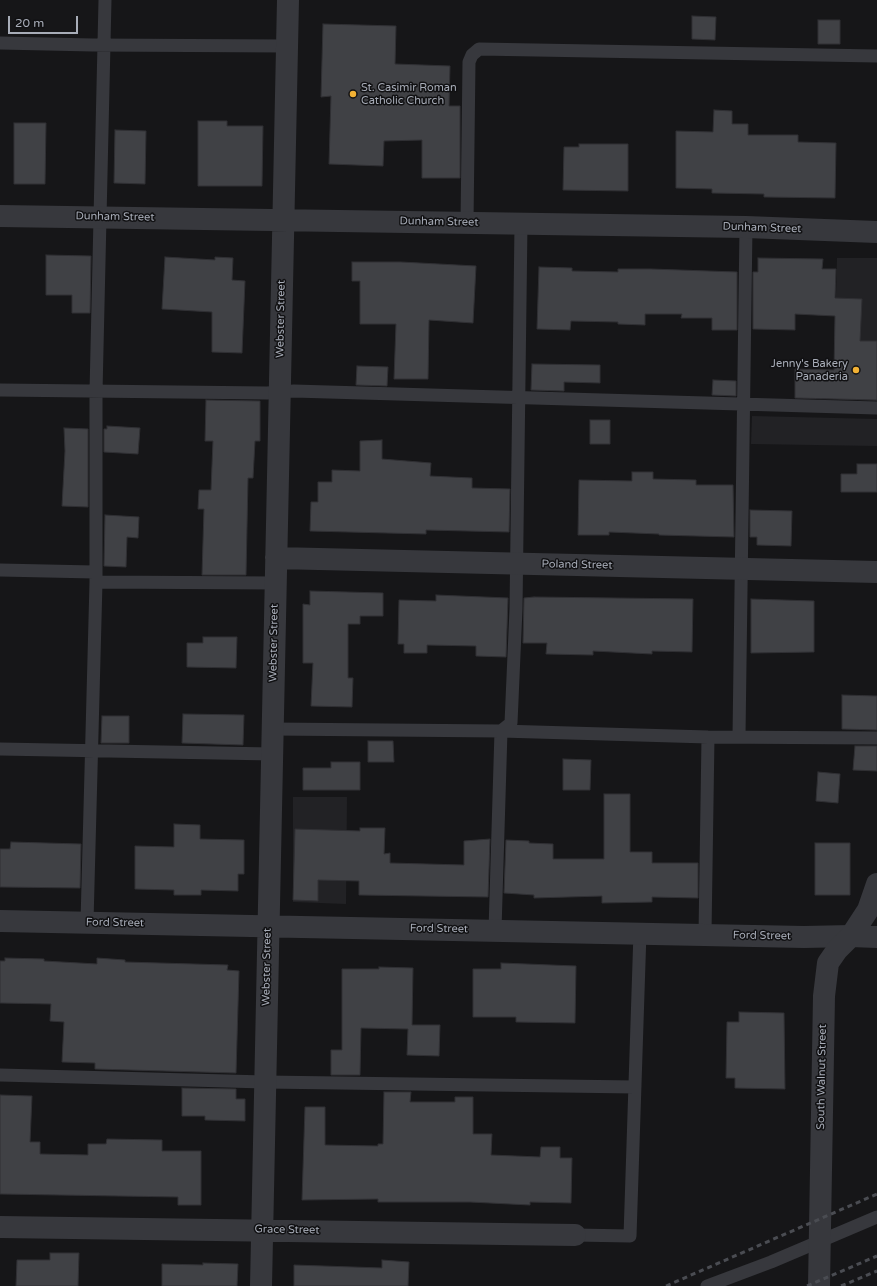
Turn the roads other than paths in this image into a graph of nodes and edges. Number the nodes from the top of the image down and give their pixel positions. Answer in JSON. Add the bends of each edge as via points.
{"nodes":[{"id":1,"x":105,"y":0,"type":"edge"},
{"id":2,"x":288,"y":0,"type":"edge"},
{"id":3,"x":0,"y":43,"type":"edge"},
{"id":4,"x":105,"y":44,"type":"junction"},
{"id":5,"x":286,"y":46,"type":"junction"},
{"id":6,"x":877,"y":56,"type":"edge"},
{"id":7,"x":0,"y":216,"type":"edge"},
{"id":8,"x":101,"y":217,"type":"junction"},
{"id":9,"x":283,"y":220,"type":"junction"},
{"id":10,"x":466,"y":223,"type":"junction"},
{"id":11,"x":521,"y":224,"type":"junction"},
{"id":12,"x":746,"y":227,"type":"junction"},
{"id":13,"x":877,"y":232,"type":"edge"},
{"id":14,"x":0,"y":390,"type":"edge"},
{"id":15,"x":96,"y":392,"type":"junction"},
{"id":16,"x":280,"y":392,"type":"junction"},
{"id":17,"x":518,"y":396,"type":"junction"},
{"id":18,"x":744,"y":404,"type":"junction"},
{"id":19,"x":877,"y":408,"type":"edge"},
{"id":20,"x":276,"y":558,"type":"junction"},
{"id":21,"x":516,"y":564,"type":"junction"},
{"id":22,"x":743,"y":569,"type":"junction"},
{"id":23,"x":0,"y":570,"type":"edge"},
{"id":24,"x":877,"y":572,"type":"edge"},
{"id":25,"x":95,"y":577,"type":"junction"},
{"id":26,"x":276,"y":583,"type":"junction"},
{"id":27,"x":272,"y":729,"type":"junction"},
{"id":28,"x":501,"y":730,"type":"junction"},
{"id":29,"x":739,"y":736,"type":"junction"},
{"id":30,"x":708,"y":737,"type":"junction"},
{"id":31,"x":877,"y":738,"type":"edge"},
{"id":32,"x":0,"y":749,"type":"edge"},
{"id":33,"x":90,"y":750,"type":"junction"},
{"id":34,"x":272,"y":754,"type":"junction"},
{"id":35,"x":877,"y":884,"type":"edge"},
{"id":36,"x":0,"y":921,"type":"edge"},
{"id":37,"x":87,"y":922,"type":"junction"},
{"id":38,"x":268,"y":927,"type":"junction"},
{"id":39,"x":496,"y":930,"type":"junction"},
{"id":40,"x":640,"y":932,"type":"junction"},
{"id":41,"x":705,"y":934,"type":"junction"},
{"id":42,"x":850,"y":936,"type":"junction"},
{"id":43,"x":877,"y":937,"type":"edge"},
{"id":44,"x":0,"y":1076,"type":"edge"},
{"id":45,"x":265,"y":1082,"type":"junction"},
{"id":46,"x":635,"y":1087,"type":"junction"},
{"id":47,"x":877,"y":1217,"type":"edge"},
{"id":48,"x":0,"y":1227,"type":"edge"},
{"id":49,"x":262,"y":1229,"type":"junction"},
{"id":50,"x":575,"y":1235,"type":"joint"},
{"id":51,"x":820,"y":1242,"type":"junction"},
{"id":52,"x":261,"y":1286,"type":"edge"},
{"id":53,"x":707,"y":1286,"type":"edge"},
{"id":54,"x":819,"y":1286,"type":"edge"}],
"edges":[{"from":1,"to":4,"type":"lane"},
{"from":2,"to":5,"type":"street","name":"Webster Street"},
{"from":3,"to":4,"type":"lane"},
{"from":4,"to":5,"type":"lane"},
{"from":4,"to":8,"type":"lane"},
{"from":5,"to":9,"type":"street","name":"Webster Street"},
{"from":6,"to":10,"type":"lane","via":[[479,49],[469,62]]},
{"from":7,"to":8,"type":"street","name":"Dunham Street"},
{"from":8,"to":9,"type":"street","name":"Dunham Street"},
{"from":8,"to":15,"type":"lane"},
{"from":9,"to":10,"type":"street","name":"Dunham Street"},
{"from":9,"to":16,"type":"street","name":"Webster Street"},
{"from":10,"to":11,"type":"street","name":"Dunham Street"},
{"from":11,"to":12,"type":"street","name":"Dunham Street"},
{"from":11,"to":17,"type":"lane"},
{"from":12,"to":13,"type":"street","name":"Dunham Street"},
{"from":12,"to":18,"type":"lane"},
{"from":14,"to":15,"type":"lane"},
{"from":15,"to":16,"type":"lane"},
{"from":15,"to":25,"type":"lane"},
{"from":16,"to":17,"type":"lane"},
{"from":16,"to":20,"type":"street","name":"Webster Street"},
{"from":17,"to":18,"type":"lane"},
{"from":17,"to":21,"type":"lane"},
{"from":18,"to":19,"type":"lane"},
{"from":18,"to":22,"type":"lane"},
{"from":20,"to":21,"type":"street","name":"Poland Street"},
{"from":20,"to":26,"type":"street","name":"Webster Street"},
{"from":21,"to":22,"type":"street","name":"Poland Street"},
{"from":21,"to":28,"type":"lane","via":[[511,724]]},
{"from":22,"to":24,"type":"street","name":"Poland Street"},
{"from":22,"to":29,"type":"lane"},
{"from":23,"to":25,"type":"lane"},
{"from":25,"to":26,"type":"lane"},
{"from":25,"to":33,"type":"lane"},
{"from":26,"to":27,"type":"street","name":"Webster Street"},
{"from":27,"to":28,"type":"lane"},
{"from":27,"to":34,"type":"street","name":"Webster Street"},
{"from":28,"to":30,"type":"lane"},
{"from":28,"to":39,"type":"lane"},
{"from":29,"to":30,"type":"lane"},
{"from":29,"to":31,"type":"lane"},
{"from":30,"to":41,"type":"lane"},
{"from":32,"to":33,"type":"lane"},
{"from":33,"to":34,"type":"lane"},
{"from":33,"to":37,"type":"lane"},
{"from":34,"to":38,"type":"street","name":"Webster Street"},
{"from":35,"to":42,"type":"street","name":"South Walnut Street","via":[[868,910]]},
{"from":36,"to":37,"type":"street","name":"Ford Street"},
{"from":37,"to":38,"type":"street","name":"Ford Street"},
{"from":38,"to":39,"type":"street","name":"Ford Street"},
{"from":38,"to":45,"type":"street","name":"Webster Street"},
{"from":39,"to":40,"type":"street","name":"Ford Street"},
{"from":40,"to":41,"type":"street","name":"Ford Street"},
{"from":40,"to":46,"type":"lane"},
{"from":41,"to":42,"type":"street","name":"Ford Street"},
{"from":42,"to":43,"type":"street","name":"Ford Street"},
{"from":42,"to":51,"type":"street","name":"South Walnut Street","via":[[828,963],[824,996]]},
{"from":44,"to":45,"type":"lane"},
{"from":45,"to":46,"type":"lane"},
{"from":45,"to":49,"type":"street","name":"Webster Street"},
{"from":46,"to":50,"type":"lane","via":[[630,1236]]},
{"from":47,"to":51,"type":"lane"},
{"from":48,"to":49,"type":"street","name":"Grace Street"},
{"from":49,"to":50,"type":"street","name":"Grace Street"},
{"from":49,"to":52,"type":"street","name":"Webster Street"},
{"from":51,"to":53,"type":"lane"},
{"from":51,"to":54,"type":"street","name":"South Walnut Street"}]}
